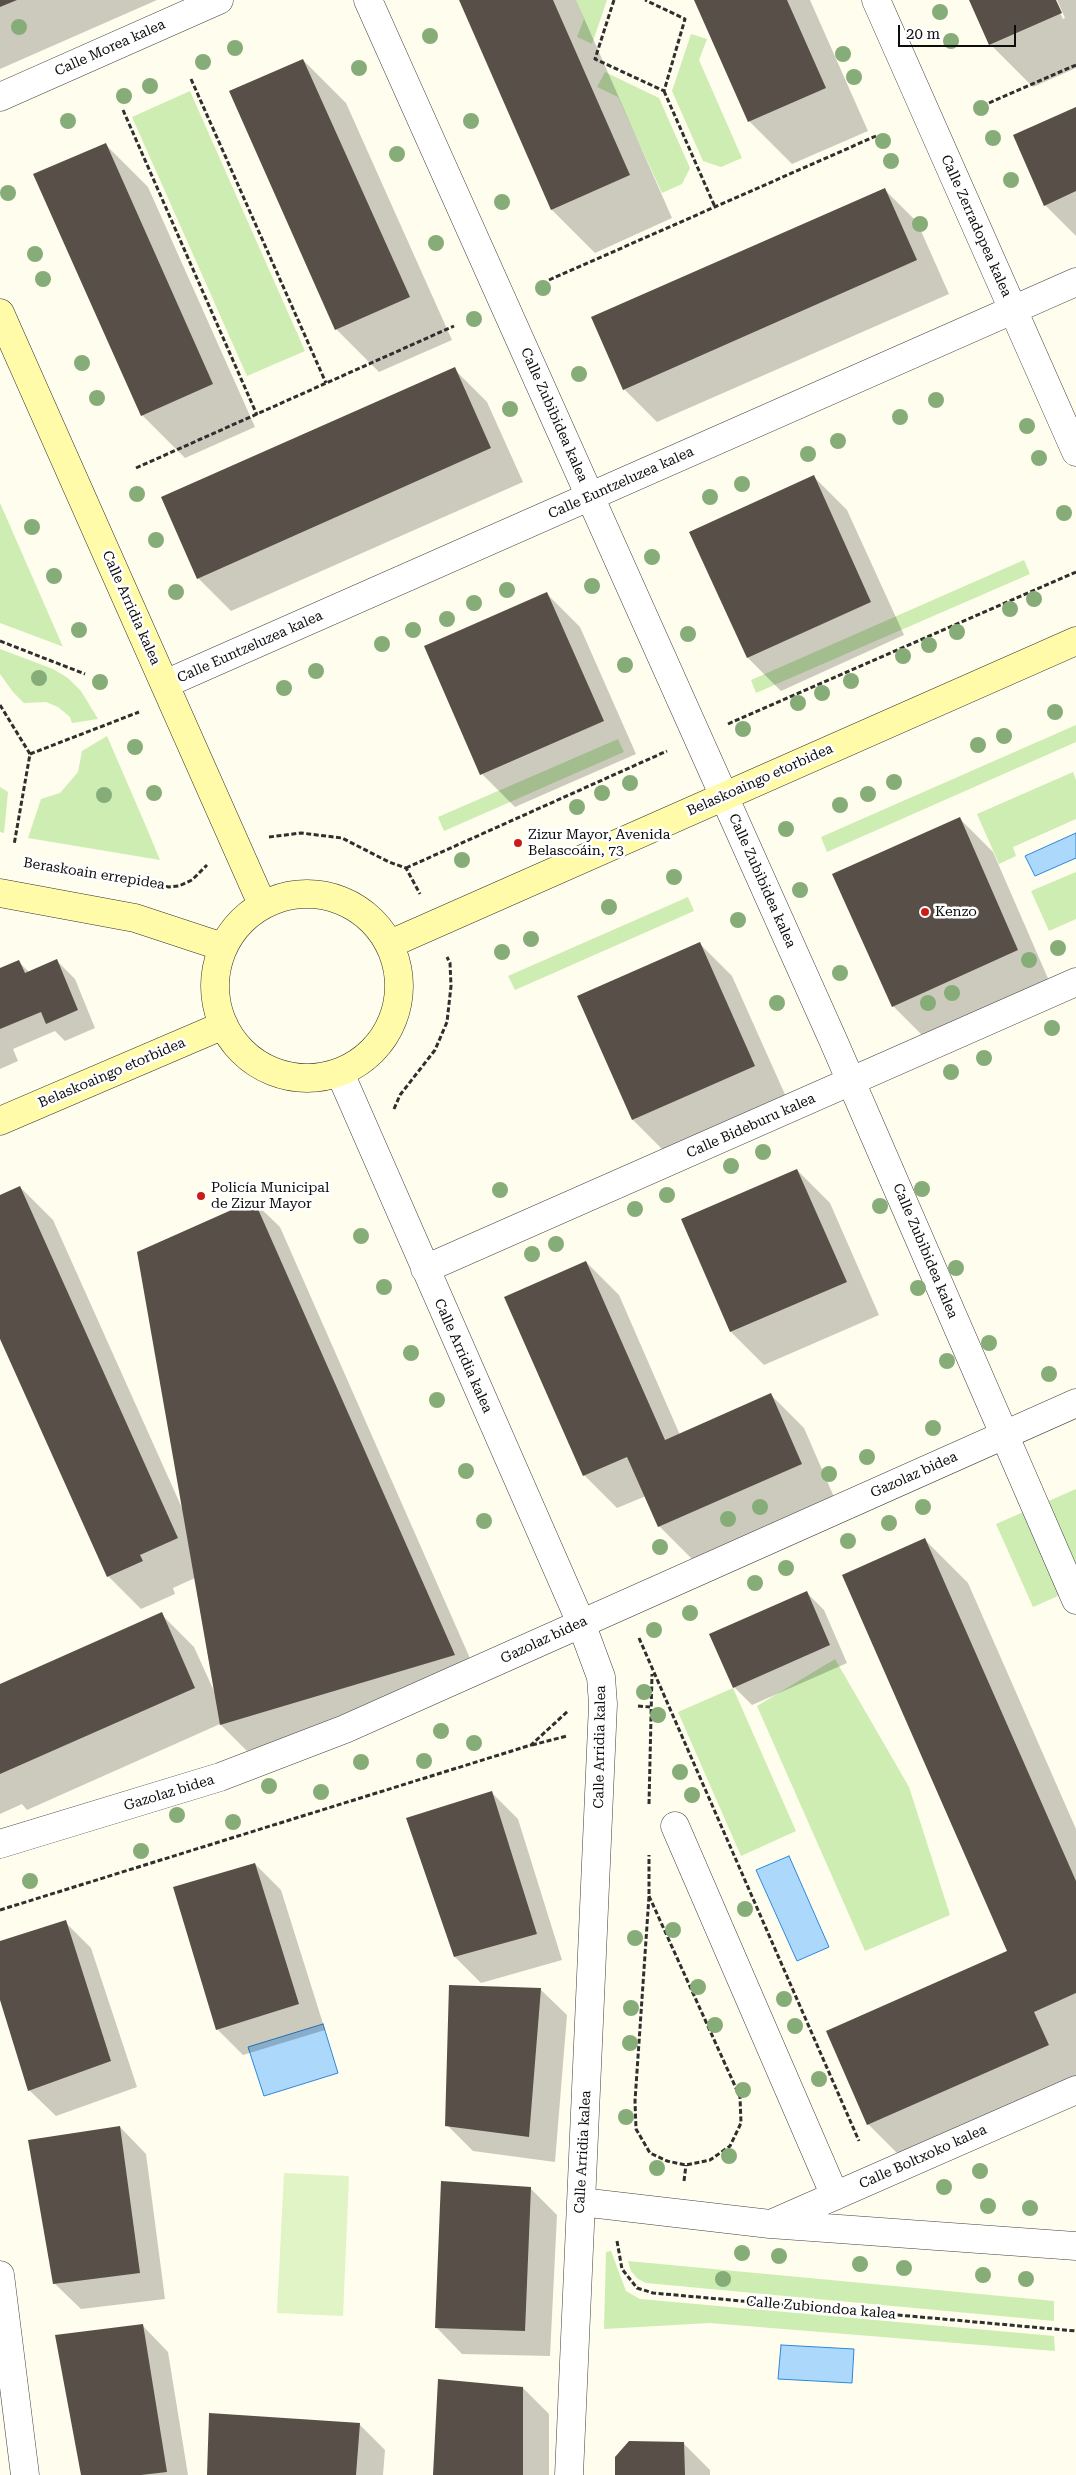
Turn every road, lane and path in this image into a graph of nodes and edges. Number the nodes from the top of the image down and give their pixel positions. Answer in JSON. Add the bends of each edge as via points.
{"nodes":[{"id":1,"x":219,"y":0,"type":"edge"},
{"id":2,"x":368,"y":0,"type":"edge"},
{"id":3,"x":614,"y":0,"type":"edge"},
{"id":4,"x":645,"y":0,"type":"edge"},
{"id":5,"x":876,"y":0,"type":"edge"},
{"id":6,"x":1076,"y":64,"type":"edge"},
{"id":7,"x":191,"y":79,"type":"dead end"},
{"id":8,"x":664,"y":91,"type":"junction"},
{"id":9,"x":0,"y":97,"type":"edge"},
{"id":10,"x":989,"y":103,"type":"dead end"},
{"id":11,"x":123,"y":110,"type":"dead end"},
{"id":12,"x":876,"y":136,"type":"dead end"},
{"id":13,"x":715,"y":207,"type":"junction"},
{"id":14,"x":549,"y":280,"type":"dead end"},
{"id":15,"x":1076,"y":282,"type":"edge"},
{"id":16,"x":1013,"y":310,"type":"junction"},
{"id":17,"x":0,"y":313,"type":"edge"},
{"id":18,"x":454,"y":326,"type":"dead end"},
{"id":19,"x":326,"y":383,"type":"junction"},
{"id":20,"x":257,"y":415,"type":"junction"},
{"id":21,"x":1076,"y":452,"type":"edge"},
{"id":22,"x":136,"y":468,"type":"dead end"},
{"id":23,"x":591,"y":496,"type":"junction"},
{"id":24,"x":1076,"y":572,"type":"edge"},
{"id":25,"x":1076,"y":641,"type":"edge"},
{"id":26,"x":0,"y":642,"type":"edge"},
{"id":27,"x":85,"y":674,"type":"dead end"},
{"id":28,"x":168,"y":692,"type":"junction"},
{"id":29,"x":0,"y":705,"type":"edge"},
{"id":30,"x":698,"y":738,"type":"junction"},
{"id":31,"x":30,"y":754,"type":"junction"},
{"id":32,"x":724,"y":796,"type":"junction"},
{"id":33,"x":271,"y":837,"type":"dead end"},
{"id":34,"x":14,"y":845,"type":"dead end"},
{"id":35,"x":210,"y":862,"type":"dead end"},
{"id":36,"x":406,"y":868,"type":"junction"},
{"id":37,"x":101,"y":874,"type":"dead end"},
{"id":38,"x":420,"y":893,"type":"dead end"},
{"id":39,"x":0,"y":894,"type":"edge"},
{"id":40,"x":262,"y":904,"type":"junction"},
{"id":41,"x":390,"y":944,"type":"junction"},
{"id":42,"x":223,"y":947,"type":"junction"},
{"id":43,"x":1076,"y":982,"type":"edge"},
{"id":44,"x":224,"y":1025,"type":"junction"},
{"id":45,"x":340,"y":1073,"type":"junction"},
{"id":46,"x":852,"y":1082,"type":"junction"},
{"id":47,"x":0,"y":1121,"type":"edge"},
{"id":48,"x":425,"y":1269,"type":"junction"},
{"id":49,"x":1076,"y":1403,"type":"edge"},
{"id":50,"x":1004,"y":1436,"type":"junction"},
{"id":51,"x":1076,"y":1600,"type":"edge"},
{"id":52,"x":581,"y":1623,"type":"junction"},
{"id":53,"x":638,"y":1638,"type":"dead end"},
{"id":54,"x":652,"y":1674,"type":"junction"},
{"id":55,"x":570,"y":1709,"type":"dead end"},
{"id":56,"x":649,"y":1806,"type":"dead end"},
{"id":57,"x":675,"y":1826,"type":"dead end"},
{"id":58,"x":0,"y":1844,"type":"edge"},
{"id":59,"x":649,"y":1846,"type":"dead end"},
{"id":60,"x":648,"y":1896,"type":"junction"},
{"id":61,"x":0,"y":1910,"type":"edge"},
{"id":62,"x":1076,"y":2090,"type":"edge"},
{"id":63,"x":859,"y":2141,"type":"dead end"},
{"id":64,"x":835,"y":2196,"type":"junction"},
{"id":65,"x":581,"y":2202,"type":"junction"},
{"id":66,"x":770,"y":2224,"type":"junction"},
{"id":67,"x":616,"y":2237,"type":"dead end"},
{"id":68,"x":1076,"y":2246,"type":"edge"},
{"id":69,"x":0,"y":2275,"type":"edge"},
{"id":70,"x":1076,"y":2331,"type":"edge"},
{"id":71,"x":25,"y":2475,"type":"edge"},
{"id":72,"x":569,"y":2475,"type":"edge"}],
"edges":[{"from":1,"to":9,"type":"street","name":"Calle Morea kalea"},
{"from":2,"to":23,"type":"street","name":"Calle Zubibidea kalea"},
{"from":3,"to":8,"type":"path","via":[[595,59]]},
{"from":4,"to":8,"type":"path","via":[[686,19]]},
{"from":5,"to":16,"type":"street","name":"Calle Zerradopea kalea"},
{"from":6,"to":10,"type":"path"},
{"from":7,"to":19,"type":"path"},
{"from":8,"to":13,"type":"path"},
{"from":11,"to":20,"type":"path"},
{"from":12,"to":13,"type":"path"},
{"from":13,"to":14,"type":"path"},
{"from":15,"to":16,"type":"street","name":"Calle Euntzeluzea kalea"},
{"from":16,"to":21,"type":"street","name":"Calle Zerradopea kalea"},
{"from":16,"to":23,"type":"street","name":"Calle Euntzeluzea kalea"},
{"from":17,"to":28,"type":"street","name":"Calle Arridia kalea"},
{"from":18,"to":19,"type":"path"},
{"from":19,"to":20,"type":"path"},
{"from":20,"to":22,"type":"path"},
{"from":23,"to":28,"type":"street","name":"Calle Euntzeluzea kalea"},
{"from":23,"to":30,"type":"street","name":"Calle Zubibidea kalea"},
{"from":24,"to":30,"type":"path"},
{"from":25,"to":32,"type":"street","name":"Belaskoaingo etorbidea"},
{"from":26,"to":27,"type":"path"},
{"from":28,"to":31,"type":"path"},
{"from":28,"to":40,"type":"street","name":"Calle Arridia kalea"},
{"from":29,"to":31,"type":"path"},
{"from":30,"to":32,"type":"street","name":"Calle Zubibidea kalea"},
{"from":30,"to":36,"type":"path"},
{"from":31,"to":34,"type":"path"},
{"from":32,"to":41,"type":"street","name":"Belaskoaingo etorbidea"},
{"from":32,"to":46,"type":"street","name":"Calle Zubibidea kalea"},
{"from":33,"to":36,"type":"path","via":[[301,833],[342,838]]},
{"from":35,"to":37,"type":"path","name":"Beraskoain errepidea","via":[[192,880],[179,886],[169,887]]},
{"from":36,"to":38,"type":"path"},
{"from":39,"to":42,"type":"street","via":[[135,918]]},
{"from":40,"to":41,"type":"street","via":[[290,896],[320,894],[350,904],[374,922]]},
{"from":40,"to":42,"type":"street","via":[[239,924]]},
{"from":41,"to":45,"type":"street","via":[[400,984],[393,1022],[370,1053]]},
{"from":42,"to":44,"type":"street","via":[[216,973],[216,1000]]},
{"from":43,"to":46,"type":"street","name":"Calle Bideburu kalea"},
{"from":44,"to":45,"type":"street","via":[[235,1044],[252,1060],[271,1071],[293,1077],[316,1078]]},
{"from":44,"to":47,"type":"street","name":"Belaskoaingo etorbidea"},
{"from":45,"to":48,"type":"street","name":"Calle Arridia kalea"},
{"from":46,"to":48,"type":"street","name":"Calle Bideburu kalea"},
{"from":46,"to":50,"type":"street","name":"Calle Zubibidea kalea"},
{"from":48,"to":52,"type":"street","name":"Calle Arridia kalea"},
{"from":49,"to":50,"type":"street","name":"Gazolaz bidea"},
{"from":50,"to":51,"type":"street","name":"Calle Zubibidea kalea"},
{"from":50,"to":52,"type":"street","name":"Gazolaz bidea"},
{"from":52,"to":58,"type":"street","name":"Gazolaz bidea","via":[[345,1729],[220,1777]]},
{"from":52,"to":65,"type":"street","name":"Calle Arridia kalea","via":[[602,1677],[603,1704]]},
{"from":53,"to":54,"type":"path"},
{"from":54,"to":56,"type":"path"},
{"from":54,"to":63,"type":"path"},
{"from":55,"to":61,"type":"path","via":[[531,1745]]},
{"from":57,"to":64,"type":"street"},
{"from":59,"to":60,"type":"path"},
{"from":60,"to":60,"type":"path","via":[[634,2101],[636,2129],[650,2153],[686,2165],[710,2160],[730,2146],[741,2123],[740,2097]]},
{"from":62,"to":64,"type":"street","name":"Calle Boltxoko kalea"},
{"from":64,"to":66,"type":"street","name":"Calle Boltxoko kalea"},
{"from":65,"to":66,"type":"street"},
{"from":65,"to":72,"type":"street","name":"Calle Arridia kalea"},
{"from":66,"to":68,"type":"street"},
{"from":67,"to":70,"type":"path","name":"Calle Zubiondoa kalea","via":[[622,2269],[637,2288],[653,2294]]},
{"from":69,"to":71,"type":"street"}]}
